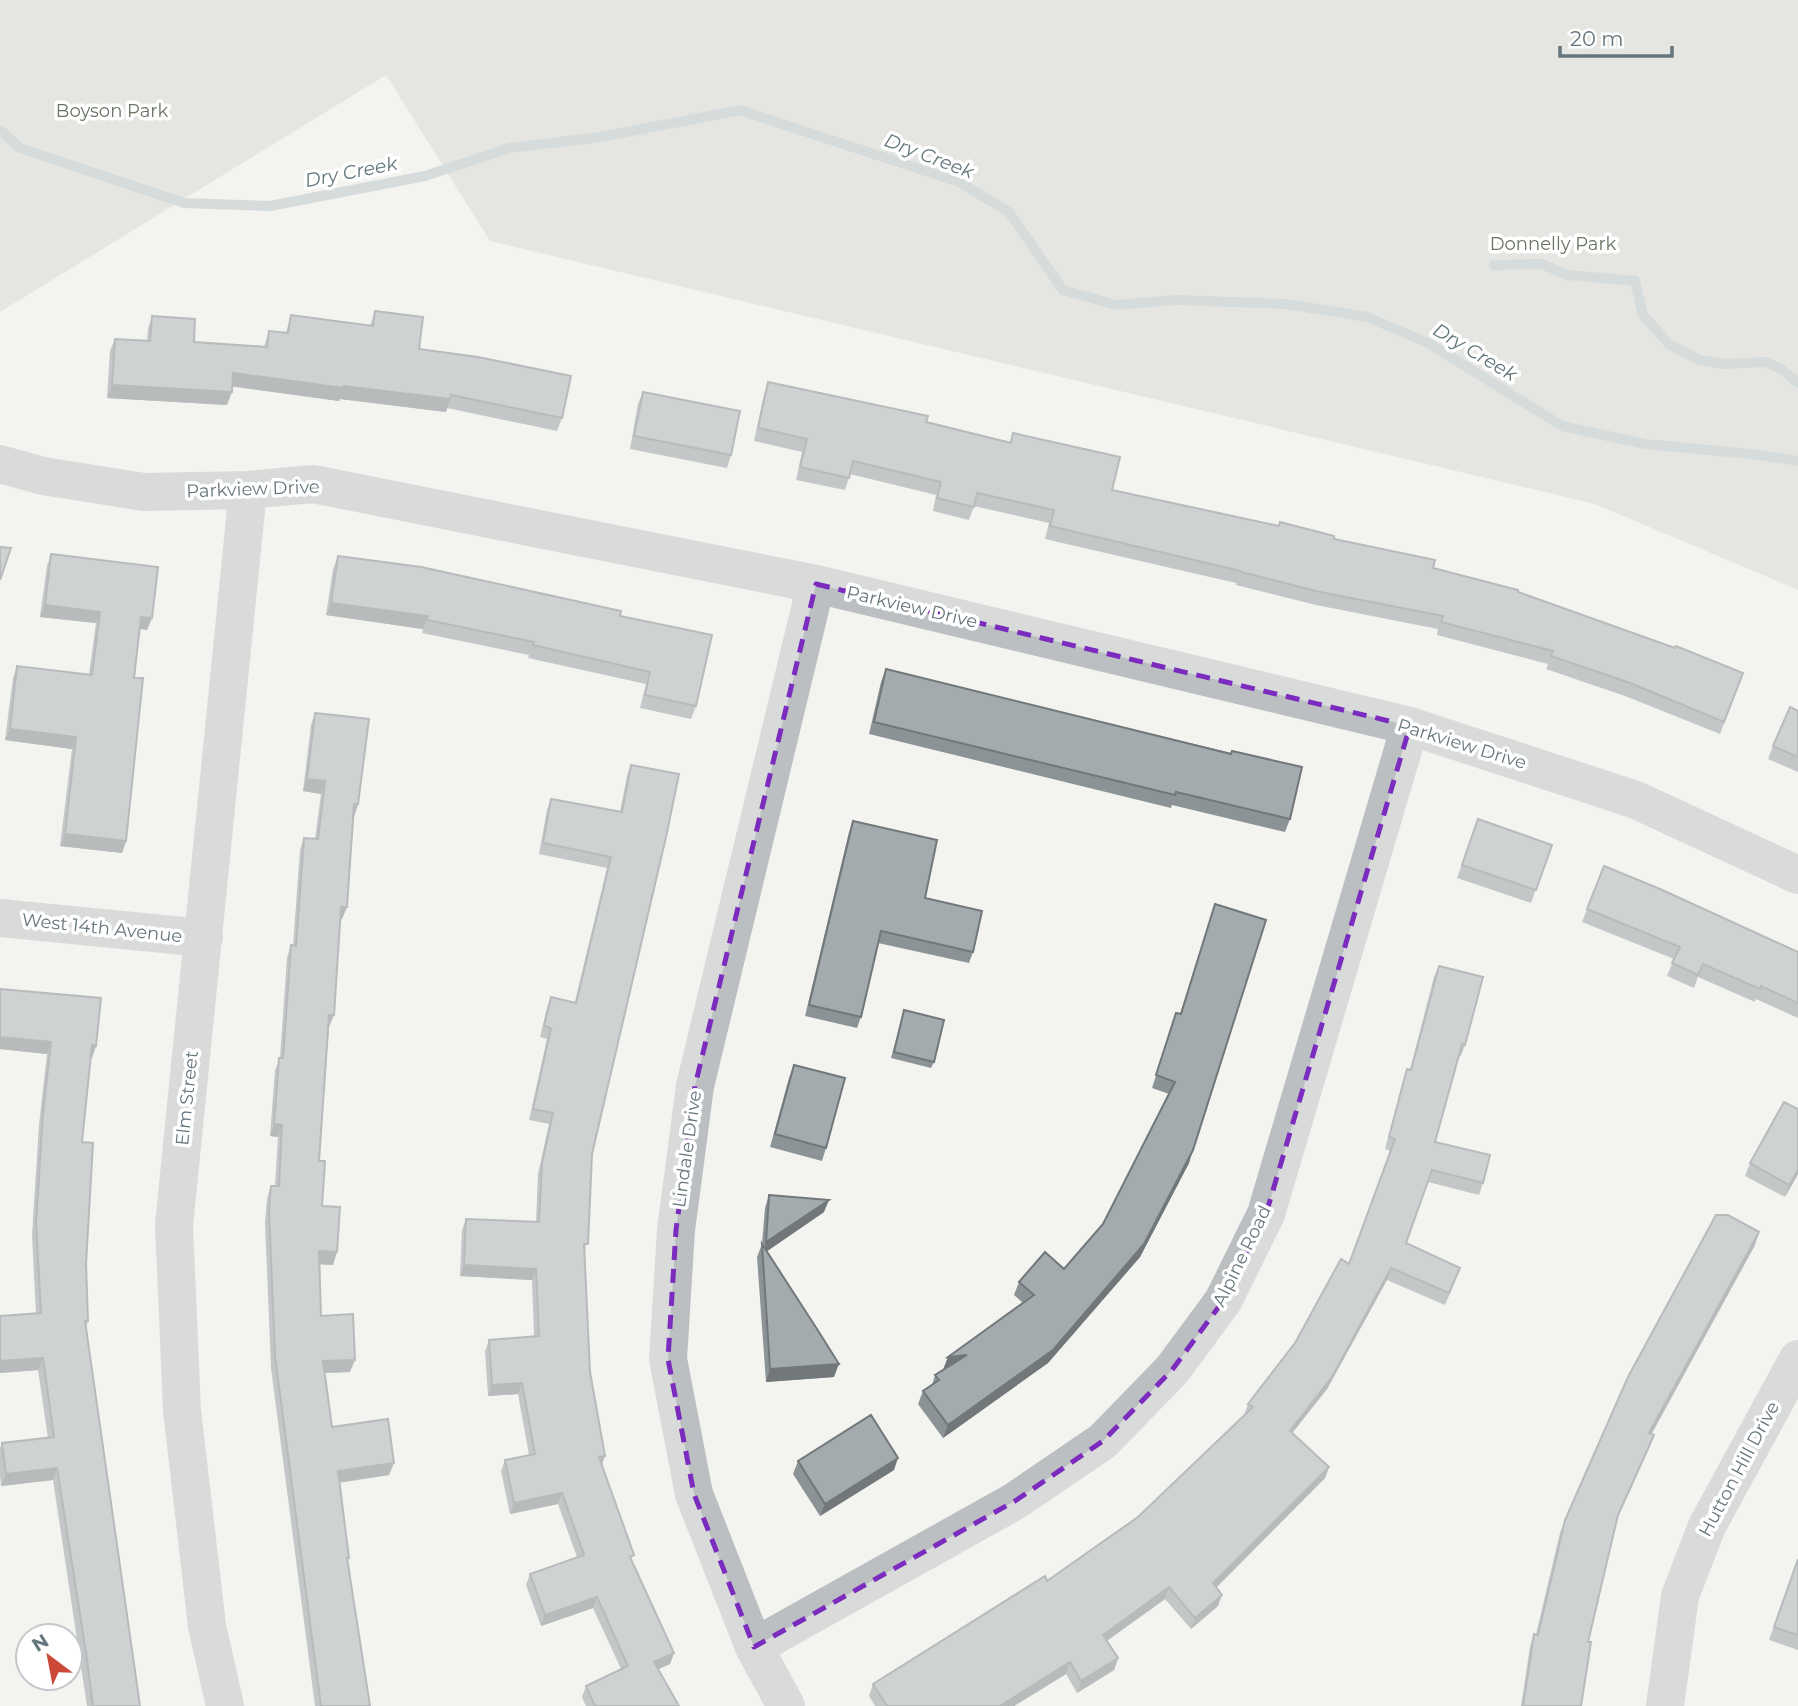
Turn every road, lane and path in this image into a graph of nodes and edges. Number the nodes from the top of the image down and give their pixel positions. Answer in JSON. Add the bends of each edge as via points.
{"nodes":[{"id":1,"x":0,"y":464,"type":"edge"},
{"id":2,"x":248,"y":490,"type":"junction"},
{"id":3,"x":816,"y":584,"type":"junction"},
{"id":4,"x":1410,"y":726,"type":"junction"},
{"id":5,"x":1798,"y":875,"type":"edge"},
{"id":6,"x":0,"y":918,"type":"edge"},
{"id":7,"x":204,"y":938,"type":"junction"},
{"id":8,"x":1798,"y":1359,"type":"edge"},
{"id":9,"x":754,"y":1647,"type":"junction"},
{"id":10,"x":225,"y":1706,"type":"edge"},
{"id":11,"x":786,"y":1706,"type":"edge"},
{"id":12,"x":1665,"y":1706,"type":"edge"}],
"edges":[{"from":1,"to":2,"type":"street","name":"Parkview Drive","via":[[43,476],[144,492]]},
{"from":2,"to":3,"type":"street","name":"Parkview Drive","via":[[313,484]]},
{"from":2,"to":7,"type":"street","name":"Elm Street"},
{"from":3,"to":4,"type":"street","name":"Parkview Drive"},
{"from":3,"to":9,"type":"street","name":"Lindale Drive","via":[[695,1086],[676,1230],[668,1359],[694,1494]]},
{"from":4,"to":5,"type":"street","name":"Parkview Drive","via":[[1636,800]]},
{"from":4,"to":9,"type":"street","name":"Alpine Road","via":[[1266,1214],[1223,1301],[1171,1370],[1103,1441],[1015,1502]]},
{"from":6,"to":7,"type":"street","name":"West 14th Avenue"},
{"from":7,"to":10,"type":"street","name":"Elm Street","via":[[174,1225],[183,1410],[207,1626]]},
{"from":8,"to":12,"type":"street","name":"Hutton Hill Drive","via":[[1707,1526],[1680,1596]]},
{"from":9,"to":11,"type":"street","name":"Lindale Drive"}]}
